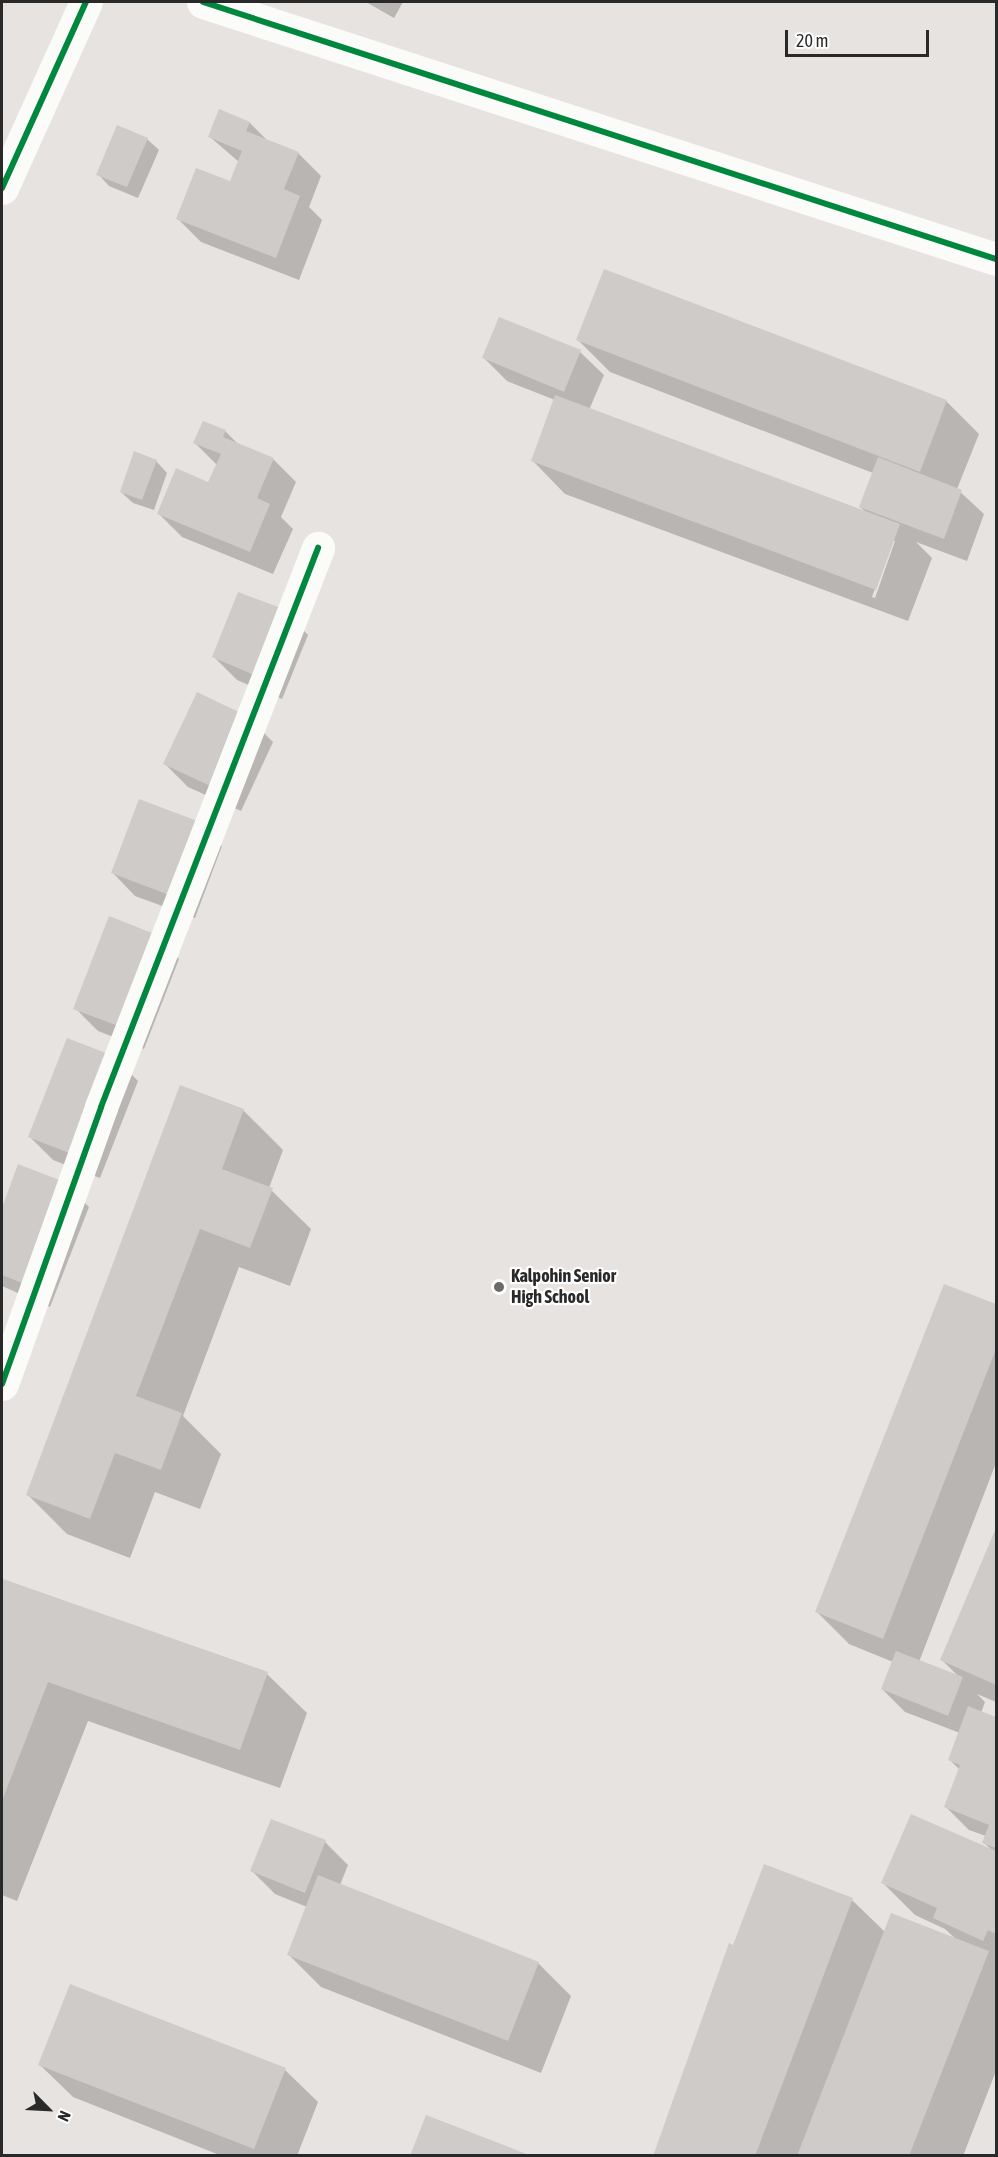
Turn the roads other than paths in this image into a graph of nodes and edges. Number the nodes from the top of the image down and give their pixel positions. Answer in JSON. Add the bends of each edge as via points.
{"nodes":[{"id":1,"x":86,"y":2,"type":"edge"},
{"id":2,"x":203,"y":2,"type":"edge"},
{"id":3,"x":2,"y":189,"type":"edge"},
{"id":4,"x":996,"y":259,"type":"edge"},
{"id":5,"x":318,"y":548,"type":"dead end"},
{"id":6,"x":2,"y":1384,"type":"edge"}],
"edges":[{"from":1,"to":3,"type":"street"},
{"from":2,"to":4,"type":"street"},
{"from":5,"to":6,"type":"street","via":[[101,1107]]}]}
